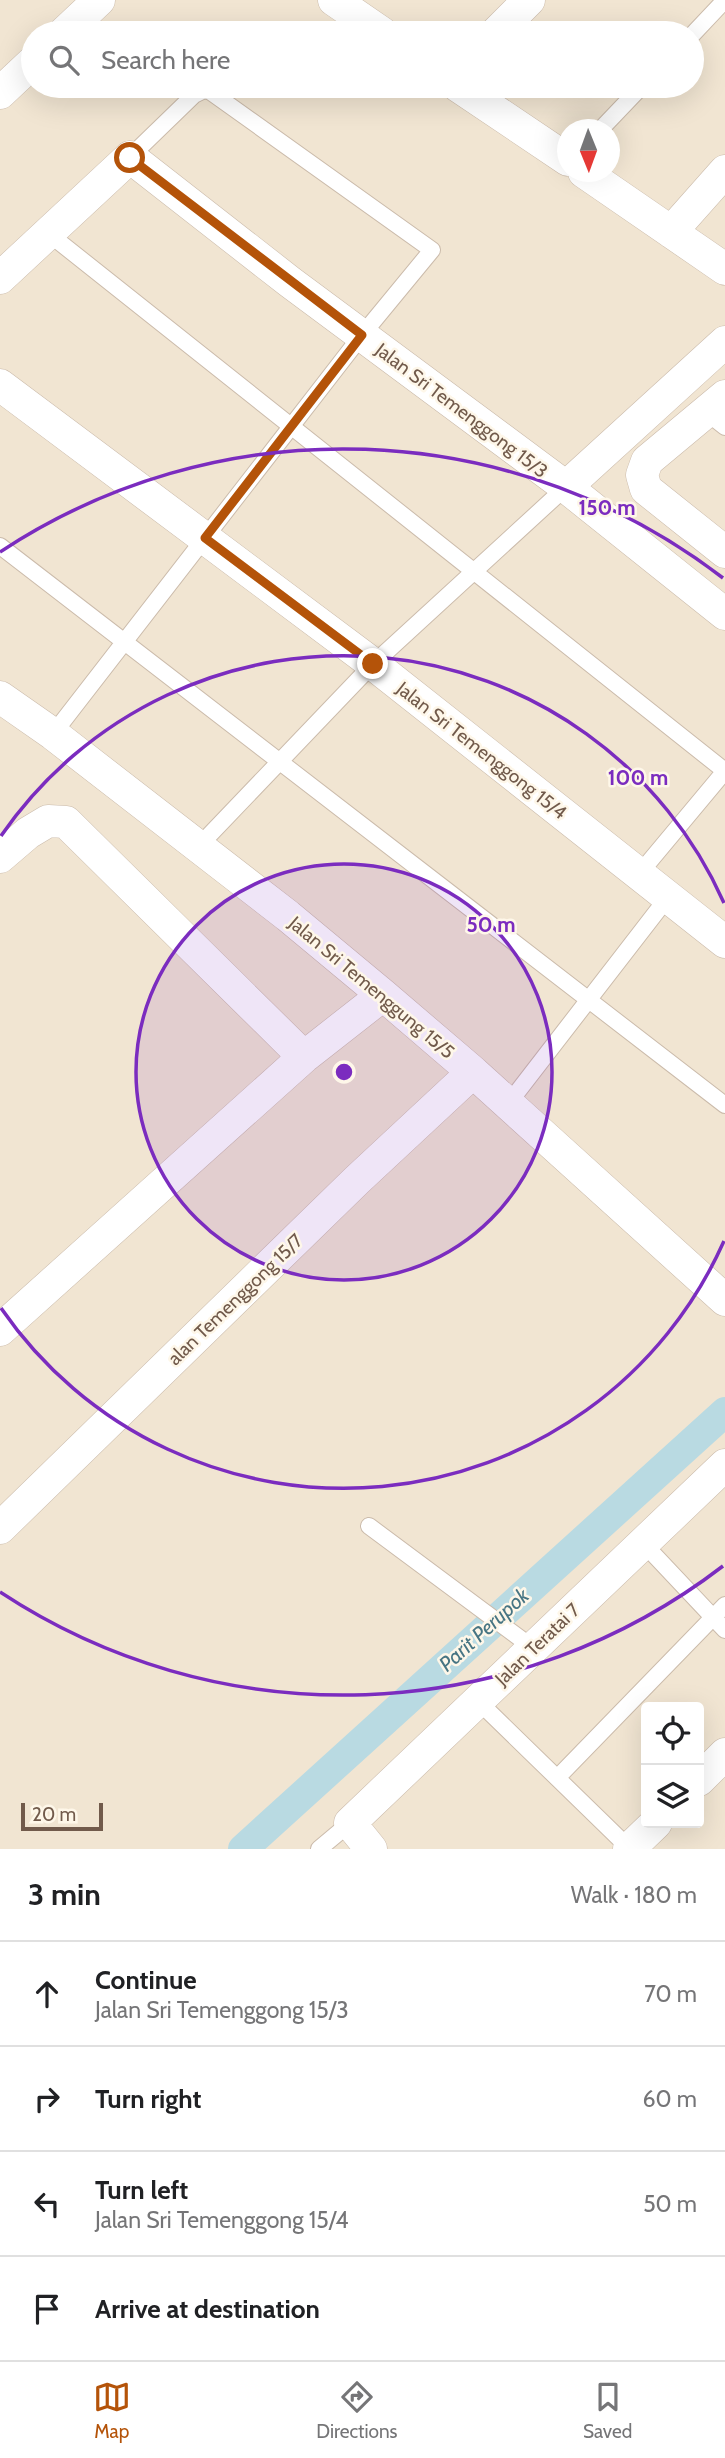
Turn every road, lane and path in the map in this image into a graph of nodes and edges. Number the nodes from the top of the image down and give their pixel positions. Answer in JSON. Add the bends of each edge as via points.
{"nodes":[{"id":1,"x":99,"y":0,"type":"edge"},
{"id":2,"x":529,"y":0,"type":"edge"},
{"id":3,"x":725,"y":1,"type":"edge"},
{"id":4,"x":349,"y":4,"type":"edge"},
{"id":5,"x":77,"y":21,"type":"edge"},
{"id":6,"x":368,"y":21,"type":"edge"},
{"id":7,"x":508,"y":21,"type":"edge"},
{"id":8,"x":704,"y":23,"type":"edge"},
{"id":9,"x":21,"y":73,"type":"edge"},
{"id":10,"x":0,"y":93,"type":"edge"},
{"id":11,"x":191,"y":98,"type":"edge"},
{"id":12,"x":219,"y":98,"type":"edge"},
{"id":13,"x":476,"y":98,"type":"edge"},
{"id":14,"x":631,"y":98,"type":"edge"},
{"id":15,"x":610,"y":119,"type":"edge"},
{"id":16,"x":557,"y":153,"type":"edge"},
{"id":17,"x":130,"y":158,"type":"junction"},
{"id":18,"x":725,"y":171,"type":"edge"},
{"id":19,"x":598,"y":182,"type":"edge"},
{"id":20,"x":671,"y":232,"type":"junction"},
{"id":21,"x":48,"y":233,"type":"junction"},
{"id":22,"x":725,"y":269,"type":"edge"},
{"id":23,"x":0,"y":278,"type":"edge"},
{"id":24,"x":362,"y":335,"type":"junction"},
{"id":25,"x":725,"y":342,"type":"edge"},
{"id":26,"x":0,"y":385,"type":"edge"},
{"id":27,"x":719,"y":412,"type":"edge"},
{"id":28,"x":291,"y":426,"type":"junction"},
{"id":29,"x":566,"y":487,"type":"junction"},
{"id":30,"x":205,"y":538,"type":"junction"},
{"id":31,"x":0,"y":546,"type":"edge"},
{"id":32,"x":725,"y":552,"type":"edge"},
{"id":33,"x":474,"y":572,"type":"junction"},
{"id":34,"x":725,"y":614,"type":"edge"},
{"id":35,"x":124,"y":642,"type":"junction"},
{"id":36,"x":373,"y":664,"type":"junction"},
{"id":37,"x":0,"y":697,"type":"edge"},
{"id":38,"x":53,"y":734,"type":"junction"},
{"id":39,"x":279,"y":762,"type":"junction"},
{"id":40,"x":198,"y":846,"type":"junction"},
{"id":41,"x":0,"y":857,"type":"edge"},
{"id":42,"x":639,"y":874,"type":"junction"},
{"id":43,"x":668,"y":897,"type":"junction"},
{"id":44,"x":725,"y":942,"type":"edge"},
{"id":45,"x":383,"y":995,"type":"junction"},
{"id":46,"x":589,"y":1000,"type":"junction"},
{"id":47,"x":304,"y":1056,"type":"junction"},
{"id":48,"x":473,"y":1072,"type":"junction"},
{"id":49,"x":509,"y":1104,"type":"junction"},
{"id":50,"x":725,"y":1105,"type":"edge"},
{"id":51,"x":725,"y":1300,"type":"edge"},
{"id":52,"x":0,"y":1330,"type":"edge"},
{"id":53,"x":725,"y":1465,"type":"edge"},
{"id":54,"x":369,"y":1525,"type":"dead end"},
{"id":55,"x":0,"y":1528,"type":"edge"},
{"id":56,"x":643,"y":1543,"type":"junction"},
{"id":57,"x":725,"y":1605,"type":"edge"},
{"id":58,"x":713,"y":1617,"type":"junction"},
{"id":59,"x":725,"y":1630,"type":"edge"},
{"id":60,"x":533,"y":1648,"type":"junction"},
{"id":61,"x":478,"y":1701,"type":"junction"},
{"id":62,"x":725,"y":1754,"type":"edge"},
{"id":63,"x":704,"y":1775,"type":"edge"},
{"id":64,"x":557,"y":1778,"type":"junction"},
{"id":65,"x":350,"y":1823,"type":"junction"},
{"id":66,"x":651,"y":1828,"type":"edge"},
{"id":67,"x":319,"y":1849,"type":"edge"},
{"id":68,"x":371,"y":1849,"type":"edge"},
{"id":69,"x":629,"y":1849,"type":"edge"}],
"edges":[{"from":1,"to":5,"type":"street"},
{"from":2,"to":7,"type":"street"},
{"from":3,"to":8,"type":"lane"},
{"from":4,"to":6,"type":"street"},
{"from":9,"to":10,"type":"street"},
{"from":11,"to":17,"type":"lane"},
{"from":12,"to":24,"type":"lane","via":[[432,250]]},
{"from":13,"to":16,"type":"street"},
{"from":14,"to":15,"type":"lane"},
{"from":17,"to":21,"type":"street"},
{"from":17,"to":24,"type":"street","name":"Jalan Sri Temenggong 15/3"},
{"from":18,"to":20,"type":"street"},
{"from":19,"to":20,"type":"street"},
{"from":20,"to":22,"type":"street"},
{"from":21,"to":23,"type":"street"},
{"from":21,"to":28,"type":"lane"},
{"from":24,"to":28,"type":"lane"},
{"from":24,"to":29,"type":"street","name":"Jalan Sri Temenggong 15/3"},
{"from":25,"to":29,"type":"street"},
{"from":26,"to":30,"type":"street","name":"Jalan Sri Temenggong 15/4"},
{"from":27,"to":32,"type":"street","via":[[647,461],[642,475],[646,489]]},
{"from":28,"to":30,"type":"lane"},
{"from":28,"to":33,"type":"lane"},
{"from":29,"to":33,"type":"lane"},
{"from":29,"to":34,"type":"street","name":"Jalan Sri Temenggong 15/3"},
{"from":30,"to":35,"type":"lane"},
{"from":30,"to":36,"type":"street","name":"Jalan Sri Temenggong 15/4"},
{"from":31,"to":35,"type":"lane"},
{"from":33,"to":36,"type":"lane"},
{"from":33,"to":42,"type":"lane","via":[[725,771]]},
{"from":35,"to":38,"type":"lane"},
{"from":35,"to":39,"type":"lane"},
{"from":36,"to":39,"type":"lane"},
{"from":36,"to":42,"type":"street","name":"Jalan Sri Temenggong 15/4"},
{"from":37,"to":38,"type":"street","name":"Jalan Sri Temenggung 15/5"},
{"from":38,"to":40,"type":"street","name":"Jalan Sri Temenggung 15/5"},
{"from":39,"to":40,"type":"lane"},
{"from":39,"to":46,"type":"lane"},
{"from":40,"to":45,"type":"street","name":"Jalan Sri Temenggung 15/5"},
{"from":41,"to":47,"type":"street","via":[[48,821],[66,822]]},
{"from":42,"to":43,"type":"street","name":"Jalan Sri Temenggong 15/4"},
{"from":43,"to":44,"type":"street","name":"Jalan Sri Temenggong 15/4"},
{"from":43,"to":46,"type":"lane"},
{"from":45,"to":47,"type":"street"},
{"from":45,"to":48,"type":"street","name":"Jalan Sri Temenggung 15/5"},
{"from":46,"to":49,"type":"lane"},
{"from":46,"to":50,"type":"lane"},
{"from":47,"to":52,"type":"street"},
{"from":48,"to":49,"type":"street","name":"Jalan Sri Temenggung 15/5"},
{"from":48,"to":55,"type":"street","name":"alan Temenggong 15/7"},
{"from":49,"to":51,"type":"street","name":"Jalan Sri Temenggung 15/5"},
{"from":53,"to":56,"type":"street","name":"Jalan Teratai 7"},
{"from":54,"to":60,"type":"lane"},
{"from":56,"to":58,"type":"lane"},
{"from":56,"to":60,"type":"street","name":"Jalan Teratai 7"},
{"from":57,"to":58,"type":"lane"},
{"from":58,"to":59,"type":"lane"},
{"from":58,"to":64,"type":"lane"},
{"from":60,"to":61,"type":"street","name":"Jalan Teratai 7"},
{"from":61,"to":64,"type":"lane"},
{"from":61,"to":65,"type":"street","name":"Jalan Teratai 7"},
{"from":62,"to":63,"type":"street"},
{"from":64,"to":69,"type":"lane"},
{"from":65,"to":67,"type":"lane"},
{"from":65,"to":68,"type":"street"},
{"from":66,"to":69,"type":"street"}]}
